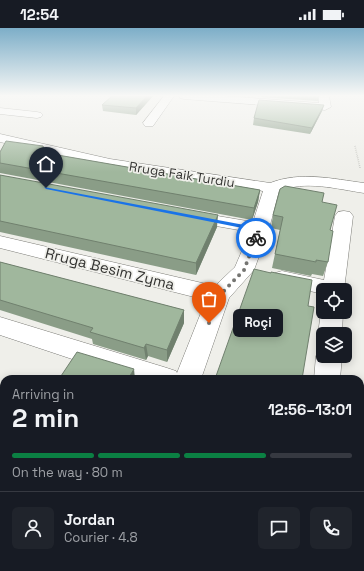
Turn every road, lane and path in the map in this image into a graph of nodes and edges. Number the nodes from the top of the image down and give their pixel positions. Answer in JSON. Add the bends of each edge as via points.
{"nodes":[{"id":1,"x":0,"y":138,"type":"edge"},
{"id":2,"x":272,"y":188,"type":"junction"},
{"id":3,"x":364,"y":188,"type":"edge"},
{"id":4,"x":176,"y":213,"type":"edge"},
{"id":5,"x":344,"y":216,"type":"dead end"},
{"id":6,"x":260,"y":230,"type":"junction"},
{"id":7,"x":0,"y":242,"type":"edge"},
{"id":8,"x":244,"y":270,"type":"junction"},
{"id":9,"x":334,"y":283,"type":"edge"},
{"id":10,"x":316,"y":286,"type":"edge"},
{"id":11,"x":220,"y":295,"type":"junction"},
{"id":12,"x":0,"y":326,"type":"edge"},
{"id":13,"x":328,"y":363,"type":"edge"},
{"id":14,"x":155,"y":375,"type":"edge"},
{"id":15,"x":190,"y":375,"type":"edge"},
{"id":16,"x":327,"y":375,"type":"edge"}],
"edges":[{"from":1,"to":2,"type":"street","name":"Rruga Faik Turdiu","via":[[110,164]]},
{"from":2,"to":3,"type":"street","name":"Rruga Faik Turdiu","via":[[296,181]]},
{"from":2,"to":6,"type":"street"},
{"from":4,"to":6,"type":"street"},
{"from":5,"to":9,"type":"street"},
{"from":6,"to":8,"type":"street"},
{"from":7,"to":11,"type":"street","name":"Rruga Besim Zyma"},
{"from":8,"to":10,"type":"street"},
{"from":8,"to":11,"type":"street"},
{"from":11,"to":15,"type":"street"},
{"from":12,"to":14,"type":"street"},
{"from":13,"to":16,"type":"street"}]}
